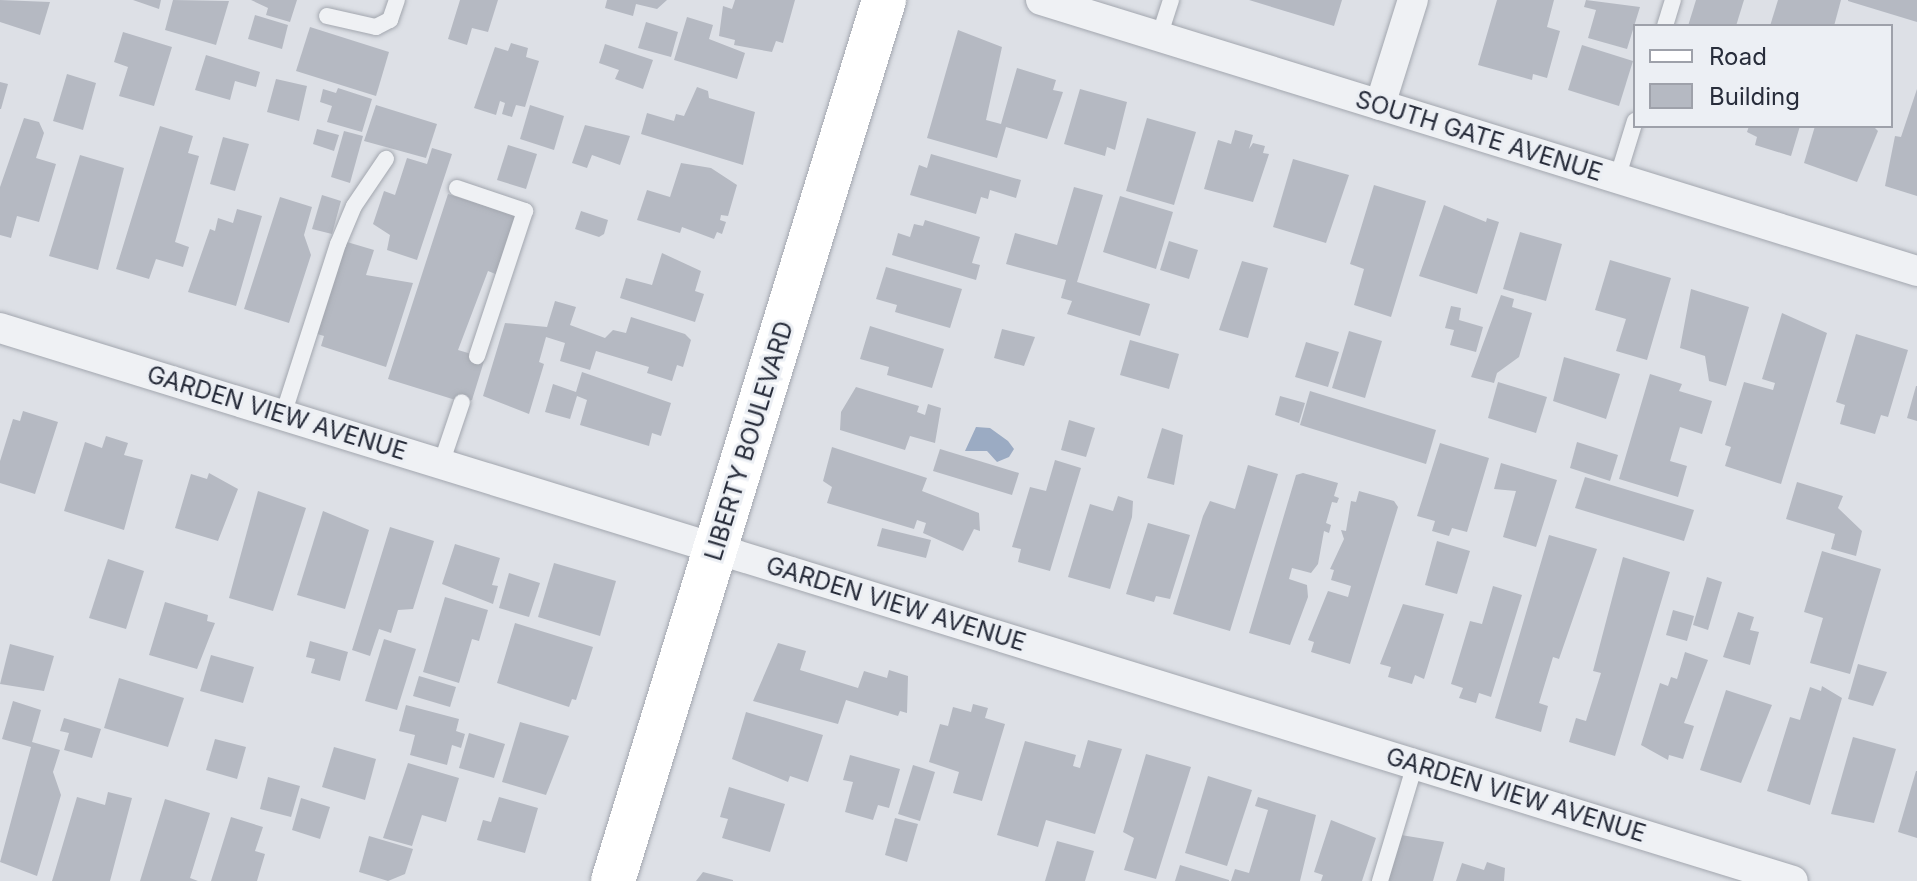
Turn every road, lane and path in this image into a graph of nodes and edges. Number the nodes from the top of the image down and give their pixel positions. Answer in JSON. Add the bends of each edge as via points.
{"nodes":[{"id":1,"x":397,"y":0,"type":"edge"},
{"id":2,"x":884,"y":0,"type":"edge"},
{"id":3,"x":1041,"y":0,"type":"edge"},
{"id":4,"x":1171,"y":0,"type":"edge"},
{"id":5,"x":1413,"y":0,"type":"edge"},
{"id":6,"x":1673,"y":0,"type":"edge"},
{"id":7,"x":327,"y":16,"type":"dead end"},
{"id":8,"x":1666,"y":24,"type":"edge"},
{"id":9,"x":1159,"y":37,"type":"junction"},
{"id":10,"x":1380,"y":105,"type":"junction"},
{"id":11,"x":1633,"y":127,"type":"edge"},
{"id":12,"x":386,"y":159,"type":"dead end"},
{"id":13,"x":1617,"y":179,"type":"junction"},
{"id":14,"x":457,"y":188,"type":"dead end"},
{"id":15,"x":1917,"y":271,"type":"edge"},
{"id":16,"x":0,"y":328,"type":"edge"},
{"id":17,"x":477,"y":356,"type":"dead end"},
{"id":18,"x":462,"y":402,"type":"dead end"},
{"id":19,"x":283,"y":415,"type":"junction"},
{"id":20,"x":441,"y":464,"type":"junction"},
{"id":21,"x":717,"y":549,"type":"junction"},
{"id":22,"x":1415,"y":764,"type":"junction"},
{"id":23,"x":613,"y":881,"type":"edge"},
{"id":24,"x":1380,"y":881,"type":"edge"},
{"id":25,"x":1793,"y":881,"type":"edge"}],
"edges":[{"from":1,"to":7,"type":"lane","via":[[390,20],[376,27]]},
{"from":2,"to":21,"type":"street","name":"LIBERTY BOULEVARD"},
{"from":3,"to":9,"type":"street","name":"SOUTH GATE AVENUE"},
{"from":4,"to":9,"type":"lane"},
{"from":5,"to":10,"type":"street"},
{"from":6,"to":8,"type":"lane"},
{"from":9,"to":10,"type":"street","name":"SOUTH GATE AVENUE"},
{"from":10,"to":13,"type":"street","name":"SOUTH GATE AVENUE"},
{"from":11,"to":13,"type":"lane"},
{"from":12,"to":19,"type":"lane","via":[[354,206],[338,244]]},
{"from":13,"to":15,"type":"street","name":"SOUTH GATE AVENUE"},
{"from":14,"to":17,"type":"lane","via":[[525,211]]},
{"from":16,"to":19,"type":"street","name":"GARDEN VIEW AVENUE"},
{"from":18,"to":20,"type":"lane"},
{"from":19,"to":20,"type":"street","name":"GARDEN VIEW AVENUE"},
{"from":20,"to":21,"type":"street","name":"GARDEN VIEW AVENUE"},
{"from":21,"to":22,"type":"street","name":"GARDEN VIEW AVENUE"},
{"from":21,"to":23,"type":"street","name":"LIBERTY BOULEVARD"},
{"from":22,"to":24,"type":"lane"},
{"from":22,"to":25,"type":"street","name":"GARDEN VIEW AVENUE"}]}
